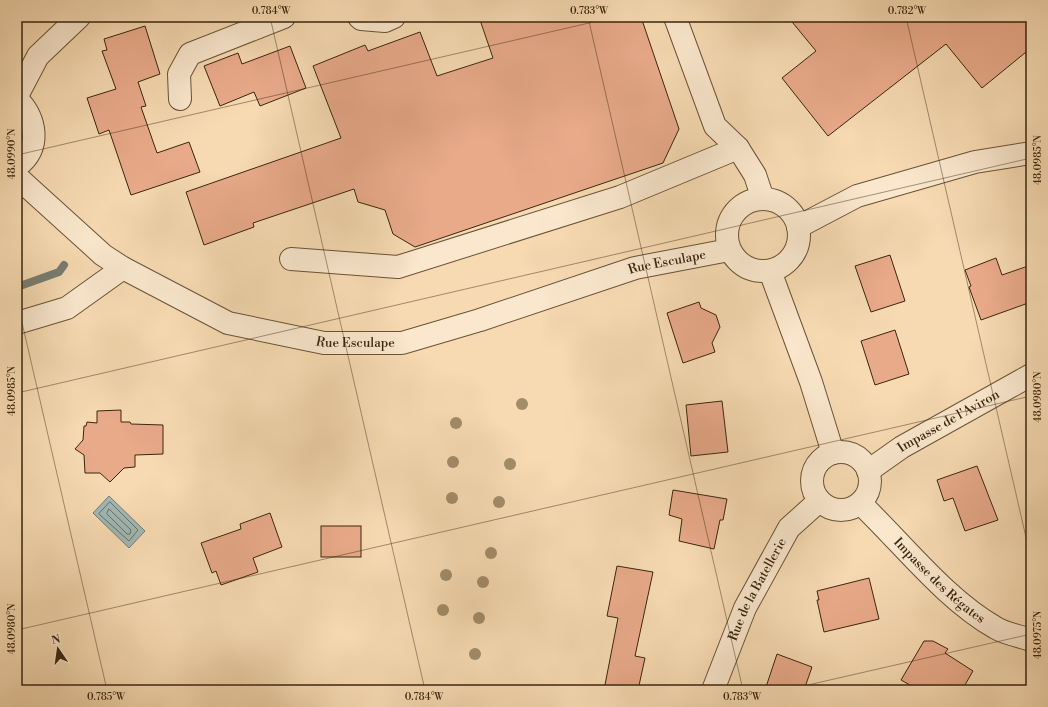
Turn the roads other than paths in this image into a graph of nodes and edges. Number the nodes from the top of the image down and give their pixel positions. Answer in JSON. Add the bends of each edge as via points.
{"nodes":[{"id":1,"x":79,"y":17,"type":"edge"},
{"id":2,"x":284,"y":17,"type":"edge"},
{"id":3,"x":359,"y":17,"type":"edge"},
{"id":4,"x":394,"y":17,"type":"edge"},
{"id":5,"x":675,"y":17,"type":"edge"},
{"id":6,"x":17,"y":96,"type":"edge"},
{"id":7,"x":17,"y":99,"type":"edge"},
{"id":8,"x":180,"y":99,"type":"dead end"},
{"id":9,"x":738,"y":148,"type":"junction"},
{"id":10,"x":1031,"y":153,"type":"edge"},
{"id":11,"x":17,"y":166,"type":"edge"},
{"id":12,"x":17,"y":177,"type":"edge"},
{"id":13,"x":763,"y":199,"type":"junction"},
{"id":14,"x":798,"y":227,"type":"junction"},
{"id":15,"x":729,"y":250,"type":"junction"},
{"id":16,"x":291,"y":259,"type":"dead end"},
{"id":17,"x":123,"y":268,"type":"junction"},
{"id":18,"x":770,"y":271,"type":"junction"},
{"id":19,"x":17,"y":323,"type":"edge"},
{"id":20,"x":1031,"y":375,"type":"edge"},
{"id":21,"x":833,"y":453,"type":"junction"},
{"id":22,"x":868,"y":471,"type":"junction"},
{"id":23,"x":819,"y":501,"type":"junction"},
{"id":24,"x":860,"y":503,"type":"junction"},
{"id":25,"x":1031,"y":640,"type":"edge"},
{"id":26,"x":713,"y":690,"type":"edge"}],
"edges":[{"from":1,"to":6,"type":"street","via":[[38,56]]},
{"from":2,"to":8,"type":"street","via":[[190,54],[179,74]]},
{"from":3,"to":4,"type":"street","via":[[385,21]]},
{"from":5,"to":9,"type":"street","via":[[715,126]]},
{"from":7,"to":11,"type":"street","via":[[26,109],[32,122],[34,136],[30,150]]},
{"from":9,"to":13,"type":"street","via":[[755,175]]},
{"from":9,"to":16,"type":"street","via":[[620,197],[398,267]]},
{"from":10,"to":14,"type":"street","via":[[975,162],[857,196]]},
{"from":12,"to":17,"type":"street","name":"Rue Esculape","via":[[103,255]]},
{"from":13,"to":14,"type":"street","via":[[775,201],[786,207],[794,216]]},
{"from":13,"to":15,"type":"street","via":[[746,204],[732,216],[727,232]]},
{"from":14,"to":18,"type":"street","via":[[799,239],[796,250],[790,259]]},
{"from":15,"to":17,"type":"street","name":"Rue Esculape","via":[[636,268],[402,343],[324,343],[228,323]]},
{"from":15,"to":18,"type":"street","via":[[746,268]]},
{"from":17,"to":19,"type":"street","via":[[68,308]]},
{"from":18,"to":21,"type":"street","via":[[811,382]]},
{"from":20,"to":22,"type":"street","name":"Impasse de l'Aviron","via":[[902,447]]},
{"from":21,"to":22,"type":"street","via":[[850,454],[864,464]]},
{"from":21,"to":23,"type":"street","via":[[820,461],[812,473],[811,483]]},
{"from":22,"to":24,"type":"street","via":[[869,488]]},
{"from":23,"to":24,"type":"street","via":[[830,508],[844,510]]},
{"from":23,"to":26,"type":"street","name":"Rue de la Batellerie","via":[[789,528],[745,608]]},
{"from":24,"to":25,"type":"street","name":"Impasse des Régates","via":[[971,612],[998,629]]}]}
